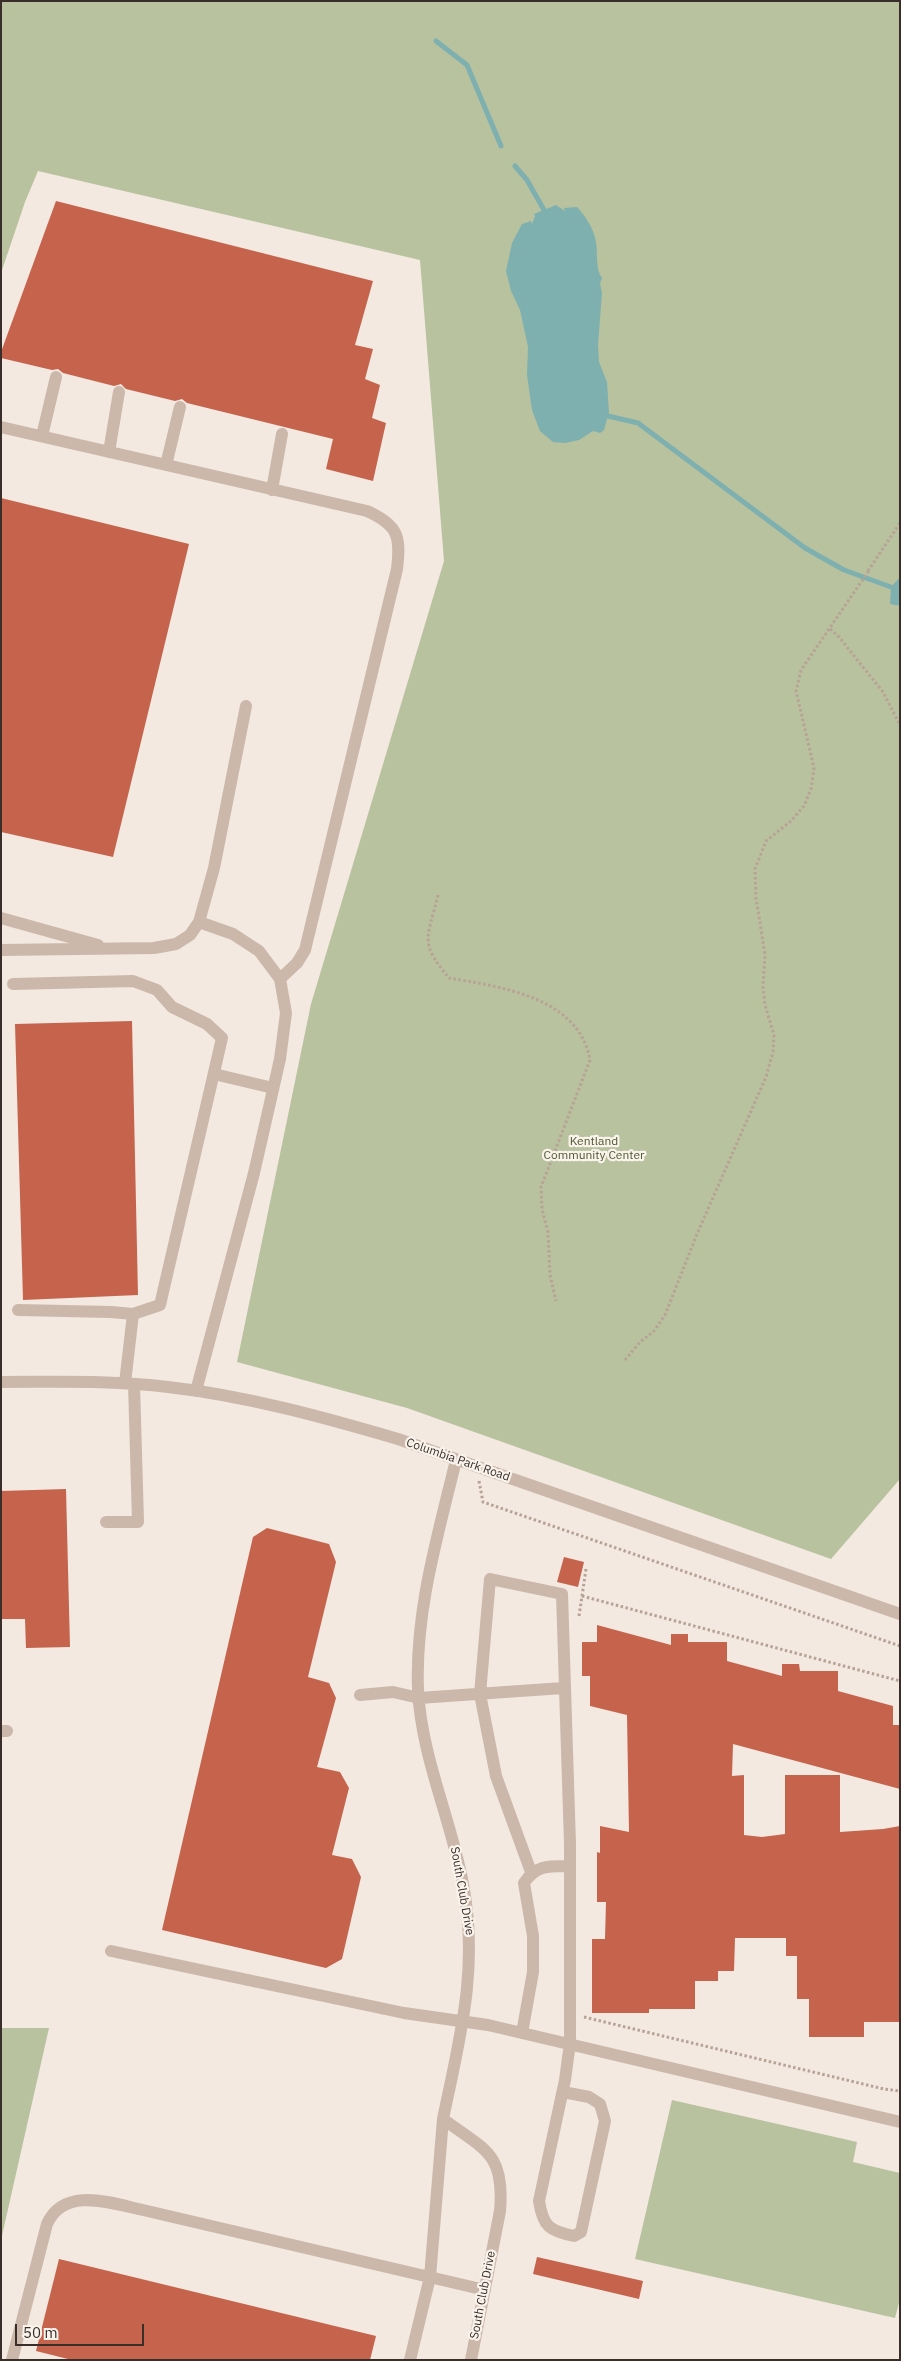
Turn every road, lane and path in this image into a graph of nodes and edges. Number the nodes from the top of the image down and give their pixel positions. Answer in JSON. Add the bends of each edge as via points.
{"nodes":[{"id":1,"x":56,"y":377,"type":"dead end"},
{"id":2,"x":119,"y":392,"type":"dead end"},
{"id":3,"x":180,"y":407,"type":"dead end"},
{"id":4,"x":1,"y":427,"type":"edge"},
{"id":5,"x":282,"y":434,"type":"dead end"},
{"id":6,"x":42,"y":436,"type":"junction"},
{"id":7,"x":109,"y":452,"type":"junction"},
{"id":8,"x":166,"y":465,"type":"junction"},
{"id":9,"x":272,"y":490,"type":"junction"},
{"id":10,"x":900,"y":523,"type":"edge"},
{"id":11,"x":830,"y":629,"type":"junction"},
{"id":12,"x":246,"y":706,"type":"dead end"},
{"id":13,"x":900,"y":725,"type":"edge"},
{"id":14,"x":438,"y":895,"type":"dead end"},
{"id":15,"x":1,"y":918,"type":"edge"},
{"id":16,"x":199,"y":922,"type":"junction"},
{"id":17,"x":112,"y":949,"type":"junction"},
{"id":18,"x":1,"y":950,"type":"edge"},
{"id":19,"x":280,"y":979,"type":"junction"},
{"id":20,"x":13,"y":984,"type":"dead end"},
{"id":21,"x":214,"y":1074,"type":"junction"},
{"id":22,"x":273,"y":1088,"type":"junction"},
{"id":23,"x":556,"y":1301,"type":"dead end"},
{"id":24,"x":18,"y":1310,"type":"dead end"},
{"id":25,"x":133,"y":1314,"type":"junction"},
{"id":26,"x":625,"y":1360,"type":"dead end"},
{"id":27,"x":1,"y":1382,"type":"edge"},
{"id":28,"x":129,"y":1383,"type":"junction"},
{"id":29,"x":196,"y":1391,"type":"junction"},
{"id":30,"x":456,"y":1460,"type":"junction"},
{"id":31,"x":479,"y":1468,"type":"junction"},
{"id":32,"x":106,"y":1522,"type":"dead end"},
{"id":33,"x":586,"y":1569,"type":"dead end"},
{"id":34,"x":582,"y":1596,"type":"junction"},
{"id":35,"x":900,"y":1614,"type":"edge"},
{"id":36,"x":578,"y":1621,"type":"dead end"},
{"id":37,"x":900,"y":1646,"type":"edge"},
{"id":38,"x":900,"y":1681,"type":"edge"},
{"id":39,"x":564,"y":1688,"type":"junction"},
{"id":40,"x":480,"y":1694,"type":"junction"},
{"id":41,"x":360,"y":1695,"type":"dead end"},
{"id":42,"x":419,"y":1698,"type":"junction"},
{"id":43,"x":569,"y":1866,"type":"junction"},
{"id":44,"x":531,"y":1872,"type":"junction"},
{"id":45,"x":111,"y":1951,"type":"dead end"},
{"id":46,"x":580,"y":2010,"type":"dead end"},
{"id":47,"x":463,"y":2022,"type":"junction"},
{"id":48,"x":522,"y":2033,"type":"junction"},
{"id":49,"x":570,"y":2044,"type":"junction"},
{"id":50,"x":900,"y":2091,"type":"edge"},
{"id":51,"x":563,"y":2092,"type":"junction"},
{"id":52,"x":443,"y":2118,"type":"junction"},
{"id":53,"x":900,"y":2122,"type":"edge"},
{"id":54,"x":430,"y":2277,"type":"junction"},
{"id":55,"x":485,"y":2290,"type":"junction"},
{"id":56,"x":12,"y":2360,"type":"edge"},
{"id":57,"x":410,"y":2360,"type":"edge"},
{"id":58,"x":471,"y":2360,"type":"edge"}],
"edges":[{"from":1,"to":6,"type":"street"},
{"from":2,"to":7,"type":"street"},
{"from":3,"to":8,"type":"street"},
{"from":4,"to":6,"type":"street"},
{"from":5,"to":9,"type":"street"},
{"from":6,"to":7,"type":"street"},
{"from":7,"to":8,"type":"street"},
{"from":8,"to":9,"type":"street"},
{"from":9,"to":19,"type":"street","via":[[378,516],[394,529],[400,551],[305,950]]},
{"from":10,"to":11,"type":"path"},
{"from":11,"to":13,"type":"path","via":[[883,692]]},
{"from":11,"to":26,"type":"path","via":[[801,670],[796,691],[814,768],[811,789],[804,806],[766,841],[755,869],[765,954],[765,1005],[774,1035],[766,1078],[665,1315]]},
{"from":12,"to":16,"type":"street","via":[[214,868]]},
{"from":14,"to":23,"type":"path","via":[[427,943],[432,958],[449,978],[504,987],[547,1004],[574,1022],[587,1043],[590,1060],[541,1187],[550,1275]]},
{"from":15,"to":17,"type":"street"},
{"from":16,"to":17,"type":"street","via":[[190,935],[176,944]]},
{"from":16,"to":19,"type":"street","via":[[233,934],[259,952]]},
{"from":17,"to":18,"type":"street"},
{"from":19,"to":22,"type":"street","via":[[286,1013]]},
{"from":20,"to":21,"type":"street","via":[[133,981],[157,990],[172,1007],[207,1024],[222,1038]]},
{"from":21,"to":22,"type":"street"},
{"from":21,"to":25,"type":"street","via":[[160,1305]]},
{"from":22,"to":29,"type":"street","via":[[254,1173]]},
{"from":24,"to":25,"type":"street"},
{"from":25,"to":28,"type":"street"},
{"from":27,"to":28,"type":"street","name":"Columbia Park Road"},
{"from":28,"to":29,"type":"street","name":"Columbia Park Road"},
{"from":28,"to":32,"type":"street","via":[[138,1522]]},
{"from":29,"to":30,"type":"street","name":"Columbia Park Road","via":[[330,1419]]},
{"from":30,"to":31,"type":"street","name":"Columbia Park Road"},
{"from":30,"to":42,"type":"street","name":"South Club Drive","via":[[422,1610],[418,1644]]},
{"from":31,"to":35,"type":"street","name":"Columbia Park Road"},
{"from":31,"to":37,"type":"path","via":[[483,1502]]},
{"from":33,"to":34,"type":"path"},
{"from":34,"to":36,"type":"path"},
{"from":34,"to":38,"type":"path"},
{"from":39,"to":40,"type":"street"},
{"from":39,"to":40,"type":"street","via":[[562,1594],[490,1579]]},
{"from":39,"to":43,"type":"street"},
{"from":40,"to":42,"type":"street"},
{"from":40,"to":44,"type":"street","via":[[496,1776]]},
{"from":41,"to":42,"type":"street","via":[[393,1692]]},
{"from":42,"to":47,"type":"street","name":"South Club Drive","via":[[421,1722],[455,1850],[469,1926],[469,1978]]},
{"from":43,"to":44,"type":"street","via":[[548,1866]]},
{"from":43,"to":49,"type":"street"},
{"from":44,"to":48,"type":"street","via":[[524,1883],[533,1936],[533,1963]]},
{"from":45,"to":47,"type":"street","via":[[404,2013]]},
{"from":46,"to":50,"type":"path","via":[[585,2018]]},
{"from":47,"to":48,"type":"street"},
{"from":47,"to":52,"type":"street","name":"South Club Drive"},
{"from":48,"to":49,"type":"street"},
{"from":49,"to":51,"type":"street"},
{"from":49,"to":53,"type":"street"},
{"from":51,"to":51,"type":"street","via":[[539,2201],[542,2217],[554,2232],[574,2236],[582,2232],[605,2121],[600,2104],[589,2097]]},
{"from":52,"to":54,"type":"street"},
{"from":52,"to":55,"type":"street","name":"South Club Drive","via":[[482,2147],[500,2174],[500,2211]]},
{"from":54,"to":55,"type":"street"},
{"from":54,"to":56,"type":"street","via":[[143,2210],[94,2200],[74,2201],[61,2207],[46,2224]]},
{"from":54,"to":57,"type":"street"},
{"from":55,"to":58,"type":"street","name":"South Club Drive"}]}
